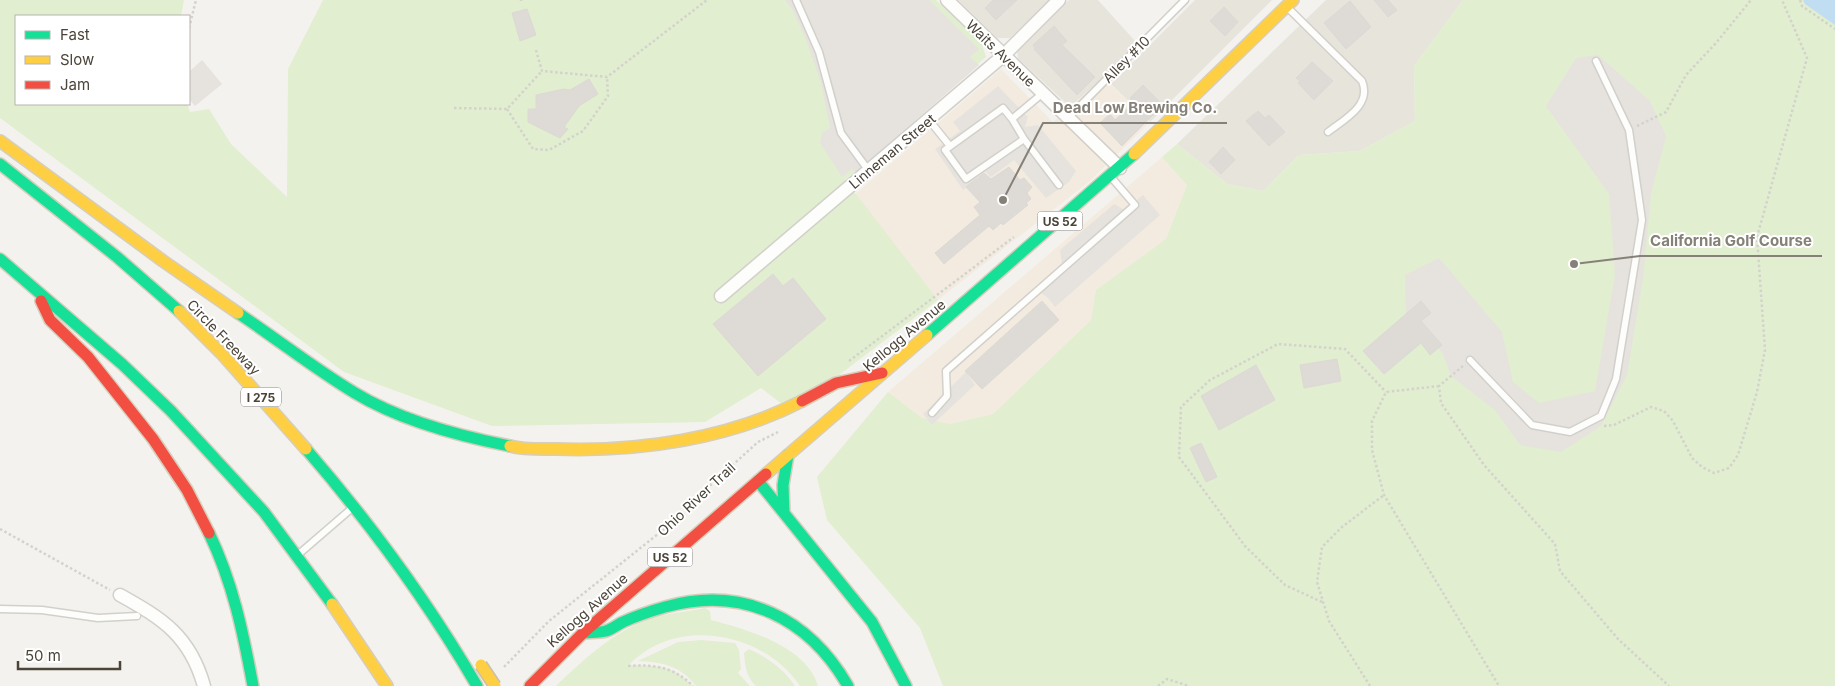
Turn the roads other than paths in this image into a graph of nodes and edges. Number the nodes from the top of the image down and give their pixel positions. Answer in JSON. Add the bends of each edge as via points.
{"nodes":[{"id":1,"x":796,"y":0,"type":"edge"},
{"id":2,"x":947,"y":0,"type":"edge"},
{"id":3,"x":1059,"y":0,"type":"edge"},
{"id":4,"x":1185,"y":0,"type":"edge"},
{"id":5,"x":1290,"y":3,"type":"edge"},
{"id":6,"x":1004,"y":55,"type":"junction"},
{"id":7,"x":1596,"y":61,"type":"dead end"},
{"id":8,"x":1043,"y":94,"type":"junction"},
{"id":9,"x":1068,"y":118,"type":"junction"},
{"id":10,"x":1012,"y":119,"type":"junction"},
{"id":11,"x":930,"y":120,"type":"junction"},
{"id":12,"x":1328,"y":132,"type":"dead end"},
{"id":13,"x":1024,"y":139,"type":"junction"},
{"id":14,"x":0,"y":141,"type":"edge"},
{"id":15,"x":950,"y":146,"type":"junction"},
{"id":16,"x":0,"y":164,"type":"edge"},
{"id":17,"x":869,"y":171,"type":"junction"},
{"id":18,"x":1115,"y":172,"type":"junction"},
{"id":19,"x":1059,"y":185,"type":"dead end"},
{"id":20,"x":0,"y":259,"type":"edge"},
{"id":21,"x":36,"y":288,"type":"junction"},
{"id":22,"x":721,"y":296,"type":"dead end"},
{"id":23,"x":1470,"y":360,"type":"road end"},
{"id":24,"x":882,"y":373,"type":"junction"},
{"id":25,"x":932,"y":413,"type":"dead end"},
{"id":26,"x":788,"y":455,"type":"junction"},
{"id":27,"x":758,"y":481,"type":"junction"},
{"id":28,"x":353,"y":507,"type":"junction"},
{"id":29,"x":784,"y":513,"type":"junction"},
{"id":30,"x":298,"y":555,"type":"junction"},
{"id":31,"x":120,"y":595,"type":"road end"},
{"id":32,"x":0,"y":609,"type":"edge"},
{"id":33,"x":140,"y":612,"type":"junction"},
{"id":34,"x":435,"y":617,"type":"junction"},
{"id":35,"x":583,"y":633,"type":"junction"},
{"id":36,"x":474,"y":681,"type":"edge"},
{"id":37,"x":204,"y":686,"type":"edge"},
{"id":38,"x":253,"y":686,"type":"edge"},
{"id":39,"x":387,"y":686,"type":"edge"},
{"id":40,"x":494,"y":686,"type":"edge"},
{"id":41,"x":530,"y":686,"type":"edge"},
{"id":42,"x":848,"y":686,"type":"edge"},
{"id":43,"x":906,"y":686,"type":"edge"}],
"edges":[{"from":1,"to":17,"type":"lane","via":[[819,52],[841,133]]},
{"from":2,"to":6,"type":"street","name":"Waits Avenue"},
{"from":3,"to":6,"type":"street","name":"Linneman Street"},
{"from":4,"to":9,"type":"lane","name":"Alley #10"},
{"from":5,"to":12,"type":"lane","via":[[1362,80],[1365,88],[1365,97],[1359,107]]},
{"from":5,"to":18,"type":"main road","name":"Kellogg Avenue","number":"US 52"},
{"from":6,"to":8,"type":"street","name":"Waits Avenue"},
{"from":6,"to":11,"type":"street","name":"Linneman Street"},
{"from":7,"to":23,"type":"lane","via":[[1629,130],[1642,220],[1616,379],[1601,416],[1570,432],[1532,425]]},
{"from":8,"to":9,"type":"street","name":"Waits Avenue"},
{"from":8,"to":10,"type":"lane"},
{"from":9,"to":18,"type":"street","name":"Waits Avenue"},
{"from":10,"to":13,"type":"lane"},
{"from":10,"to":15,"type":"lane","via":[[1003,108]]},
{"from":11,"to":15,"type":"lane"},
{"from":11,"to":17,"type":"street","name":"Linneman Street"},
{"from":13,"to":15,"type":"lane","via":[[966,179],[945,150]]},
{"from":13,"to":19,"type":"lane"},
{"from":14,"to":24,"type":"main road","via":[[171,267],[356,394],[416,421],[460,436],[518,448],[578,450],[638,446],[745,425],[836,383]]},
{"from":16,"to":28,"type":"main road","name":"Circle Freeway","number":"I 275","via":[[105,247],[185,316],[247,381]]},
{"from":17,"to":22,"type":"street","name":"Linneman Street"},
{"from":18,"to":24,"type":"main road","name":"Kellogg Avenue","number":"US 52"},
{"from":18,"to":25,"type":"lane","via":[[1135,205],[946,371],[947,396]]},
{"from":20,"to":21,"type":"main road"},
{"from":21,"to":30,"type":"main road","via":[[171,411],[264,512]]},
{"from":21,"to":38,"type":"main road","via":[[50,320],[88,358],[119,396],[187,490],[210,536],[240,616]]},
{"from":24,"to":26,"type":"main road","name":"Kellogg Avenue","number":"US 52"},
{"from":26,"to":27,"type":"main road","name":"Kellogg Avenue","number":"US 52"},
{"from":26,"to":29,"type":"main road","via":[[783,486]]},
{"from":27,"to":29,"type":"main road"},
{"from":27,"to":35,"type":"main road","name":"Kellogg Avenue","number":"US 52"},
{"from":28,"to":30,"type":"lane"},
{"from":28,"to":34,"type":"main road","name":"Circle Freeway","number":"I 275"},
{"from":29,"to":43,"type":"main road","via":[[872,622]]},
{"from":30,"to":39,"type":"main road"},
{"from":31,"to":33,"type":"street"},
{"from":32,"to":33,"type":"lane","via":[[42,610],[98,618]]},
{"from":33,"to":37,"type":"street","via":[[169,625],[182,639],[193,656]]},
{"from":34,"to":36,"type":"main road","name":"Circle Freeway","number":"I 275"},
{"from":34,"to":40,"type":"main road","bridge":true,"via":[[482,665]]},
{"from":35,"to":41,"type":"main road","name":"Kellogg Avenue","number":"US 52"},
{"from":35,"to":42,"type":"main road","via":[[606,631],[680,603],[724,600],[766,610],[798,628],[825,651]]}]}
